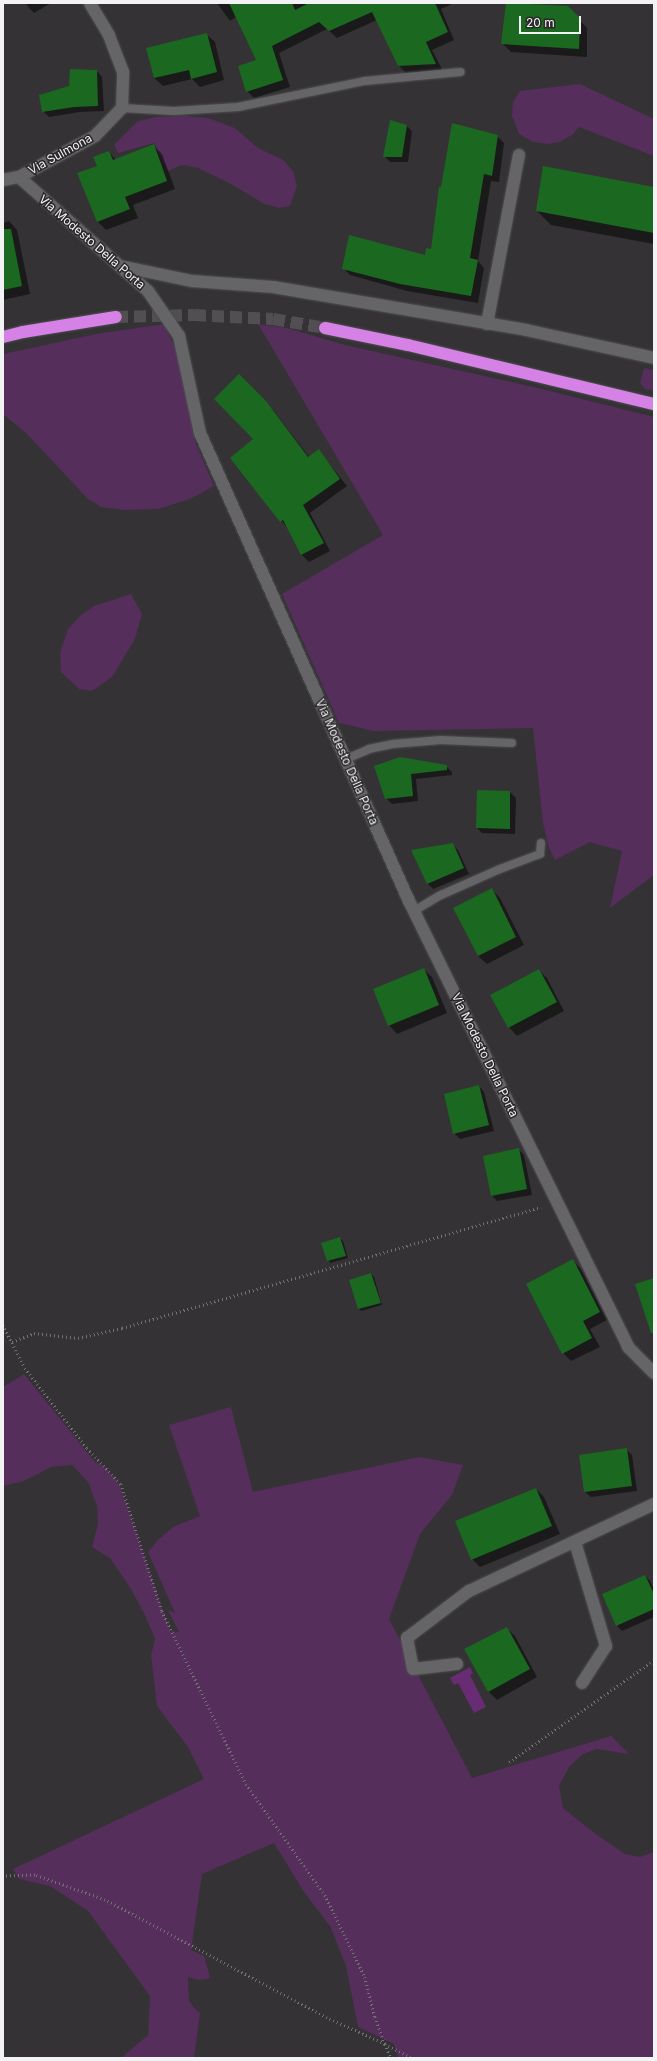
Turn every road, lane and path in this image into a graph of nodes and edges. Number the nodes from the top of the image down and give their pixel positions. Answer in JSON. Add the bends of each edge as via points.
{"nodes":[{"id":1,"x":90,"y":3,"type":"edge"},
{"id":2,"x":461,"y":72,"type":"dead end"},
{"id":3,"x":122,"y":108,"type":"junction"},
{"id":4,"x":519,"y":155,"type":"dead end"},
{"id":5,"x":19,"y":177,"type":"junction"},
{"id":6,"x":3,"y":180,"type":"edge"},
{"id":7,"x":119,"y":266,"type":"junction"},
{"id":8,"x":116,"y":317,"type":"tunnel mouth"},
{"id":9,"x":487,"y":324,"type":"junction"},
{"id":10,"x":325,"y":328,"type":"tunnel mouth"},
{"id":11,"x":3,"y":337,"type":"edge"},
{"id":12,"x":654,"y":358,"type":"edge"},
{"id":13,"x":654,"y":404,"type":"edge"},
{"id":14,"x":512,"y":743,"type":"dead end"},
{"id":15,"x":346,"y":760,"type":"junction"},
{"id":16,"x":541,"y":843,"type":"dead end"},
{"id":17,"x":414,"y":911,"type":"junction"},
{"id":18,"x":557,"y":1202,"type":"junction"},
{"id":19,"x":3,"y":1325,"type":"edge"},
{"id":20,"x":12,"y":1342,"type":"junction"},
{"id":21,"x":654,"y":1373,"type":"edge"},
{"id":22,"x":654,"y":1504,"type":"edge"},
{"id":23,"x":574,"y":1542,"type":"junction"},
{"id":24,"x":654,"y":1660,"type":"edge"},
{"id":25,"x":457,"y":1664,"type":"dead end"},
{"id":26,"x":582,"y":1683,"type":"dead end"},
{"id":27,"x":509,"y":1762,"type":"dead end"},
{"id":28,"x":3,"y":1876,"type":"edge"},
{"id":29,"x":385,"y":2044,"type":"junction"},
{"id":30,"x":391,"y":2058,"type":"edge"},
{"id":31,"x":412,"y":2058,"type":"edge"}],
"edges":[{"from":1,"to":3,"type":"street","via":[[109,35],[124,72]]},
{"from":2,"to":3,"type":"lane","via":[[365,81],[238,107],[174,111]]},
{"from":3,"to":5,"type":"street","name":"Via Sulmona","via":[[95,136]]},
{"from":4,"to":9,"type":"street"},
{"from":5,"to":6,"type":"street","name":"Via Sulmona"},
{"from":5,"to":7,"type":"street","name":"Via Modesto Della Porta"},
{"from":7,"to":9,"type":"street","via":[[192,281],[272,287]]},
{"from":7,"to":15,"type":"street","name":"Via Modesto Della Porta","via":[[148,291],[179,336],[200,433]]},
{"from":8,"to":11,"type":"highway"},
{"from":9,"to":12,"type":"street"},
{"from":10,"to":13,"type":"highway","via":[[408,345]]},
{"from":14,"to":15,"type":"lane","via":[[441,740],[393,744],[369,749]]},
{"from":15,"to":17,"type":"street","name":"Via Modesto Della Porta"},
{"from":16,"to":17,"type":"lane","via":[[540,854],[500,868],[441,895]]},
{"from":17,"to":18,"type":"street","name":"Via Modesto Della Porta"},
{"from":18,"to":20,"type":"path","via":[[122,1328],[78,1338],[34,1333]]},
{"from":18,"to":21,"type":"street","name":"Via Modesto Della Porta","via":[[628,1347]]},
{"from":19,"to":20,"type":"path"},
{"from":20,"to":29,"type":"path","via":[[25,1368],[87,1448],[121,1484],[162,1611],[246,1784],[325,1895],[365,1977]]},
{"from":22,"to":23,"type":"street"},
{"from":23,"to":25,"type":"street","via":[[470,1591],[407,1638],[413,1669]]},
{"from":23,"to":26,"type":"street","via":[[606,1646]]},
{"from":24,"to":27,"type":"path"},
{"from":28,"to":29,"type":"path","via":[[35,1875],[105,1900],[327,2018]]},
{"from":29,"to":30,"type":"path"},
{"from":29,"to":31,"type":"path"}]}
